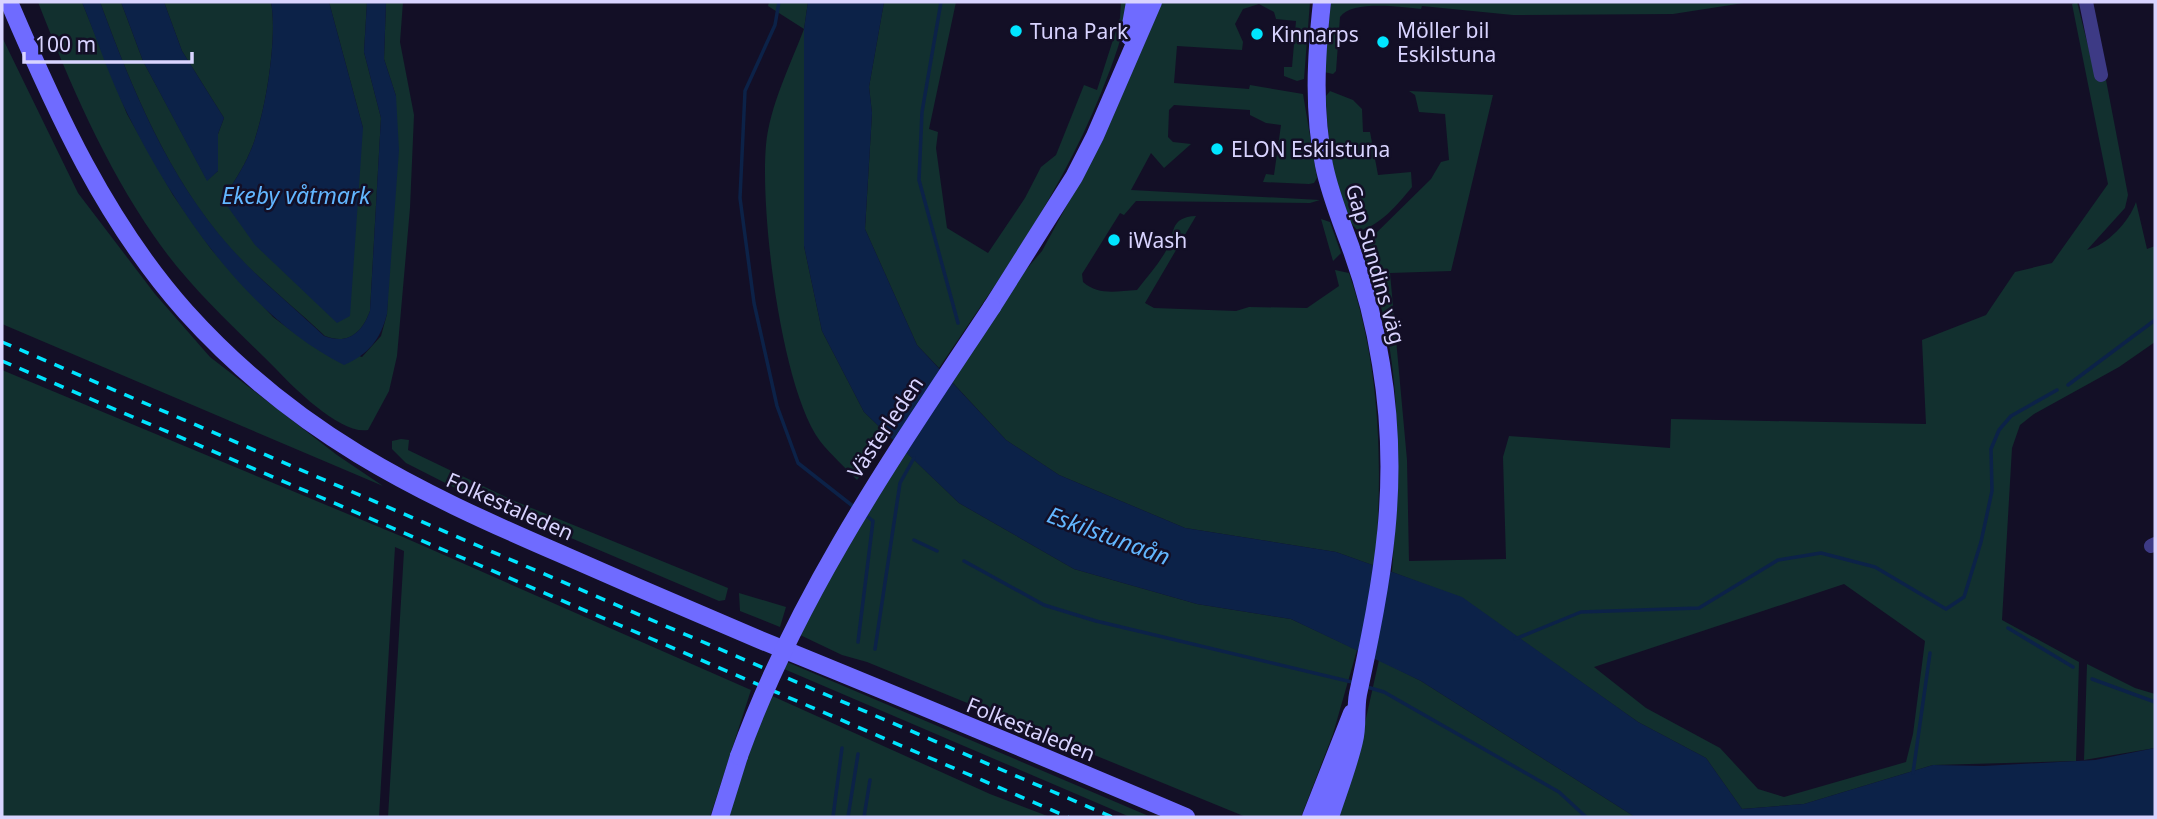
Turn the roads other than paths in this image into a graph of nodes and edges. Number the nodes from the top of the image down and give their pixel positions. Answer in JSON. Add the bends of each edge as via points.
{"nodes":[{"id":1,"x":9,"y":2,"type":"edge"},
{"id":2,"x":1135,"y":2,"type":"edge"},
{"id":3,"x":1153,"y":2,"type":"edge"},
{"id":4,"x":1321,"y":2,"type":"edge"},
{"id":5,"x":2086,"y":2,"type":"edge"},
{"id":6,"x":2101,"y":75,"type":"dead end"},
{"id":7,"x":1120,"y":77,"type":"junction"},
{"id":8,"x":1357,"y":698,"type":"junction"},
{"id":9,"x":720,"y":817,"type":"edge"},
{"id":10,"x":1186,"y":817,"type":"edge"},
{"id":11,"x":1311,"y":817,"type":"edge"},
{"id":12,"x":1330,"y":817,"type":"edge"}],
"edges":[{"from":1,"to":10,"type":"main road","name":"Folkestaleden","via":[[85,167],[128,238],[214,341],[313,426],[365,461],[456,508],[813,663]]},
{"from":2,"to":7,"type":"main road","name":"Västerleden"},
{"from":3,"to":7,"type":"main road","name":"Västerleden"},
{"from":4,"to":8,"type":"main road","name":"Gap Sundins väg","via":[[1317,120],[1329,184],[1365,293],[1381,363],[1390,440],[1387,549]]},
{"from":5,"to":6,"type":"street"},
{"from":7,"to":9,"type":"main road","name":"Västerleden","bridge":true,"via":[[1074,177],[849,524],[786,641],[739,756]]},
{"from":8,"to":11,"type":"main road","name":"Gap Sundins väg"},
{"from":8,"to":12,"type":"main road","name":"Gap Sundins väg","via":[[1355,739]]}]}
